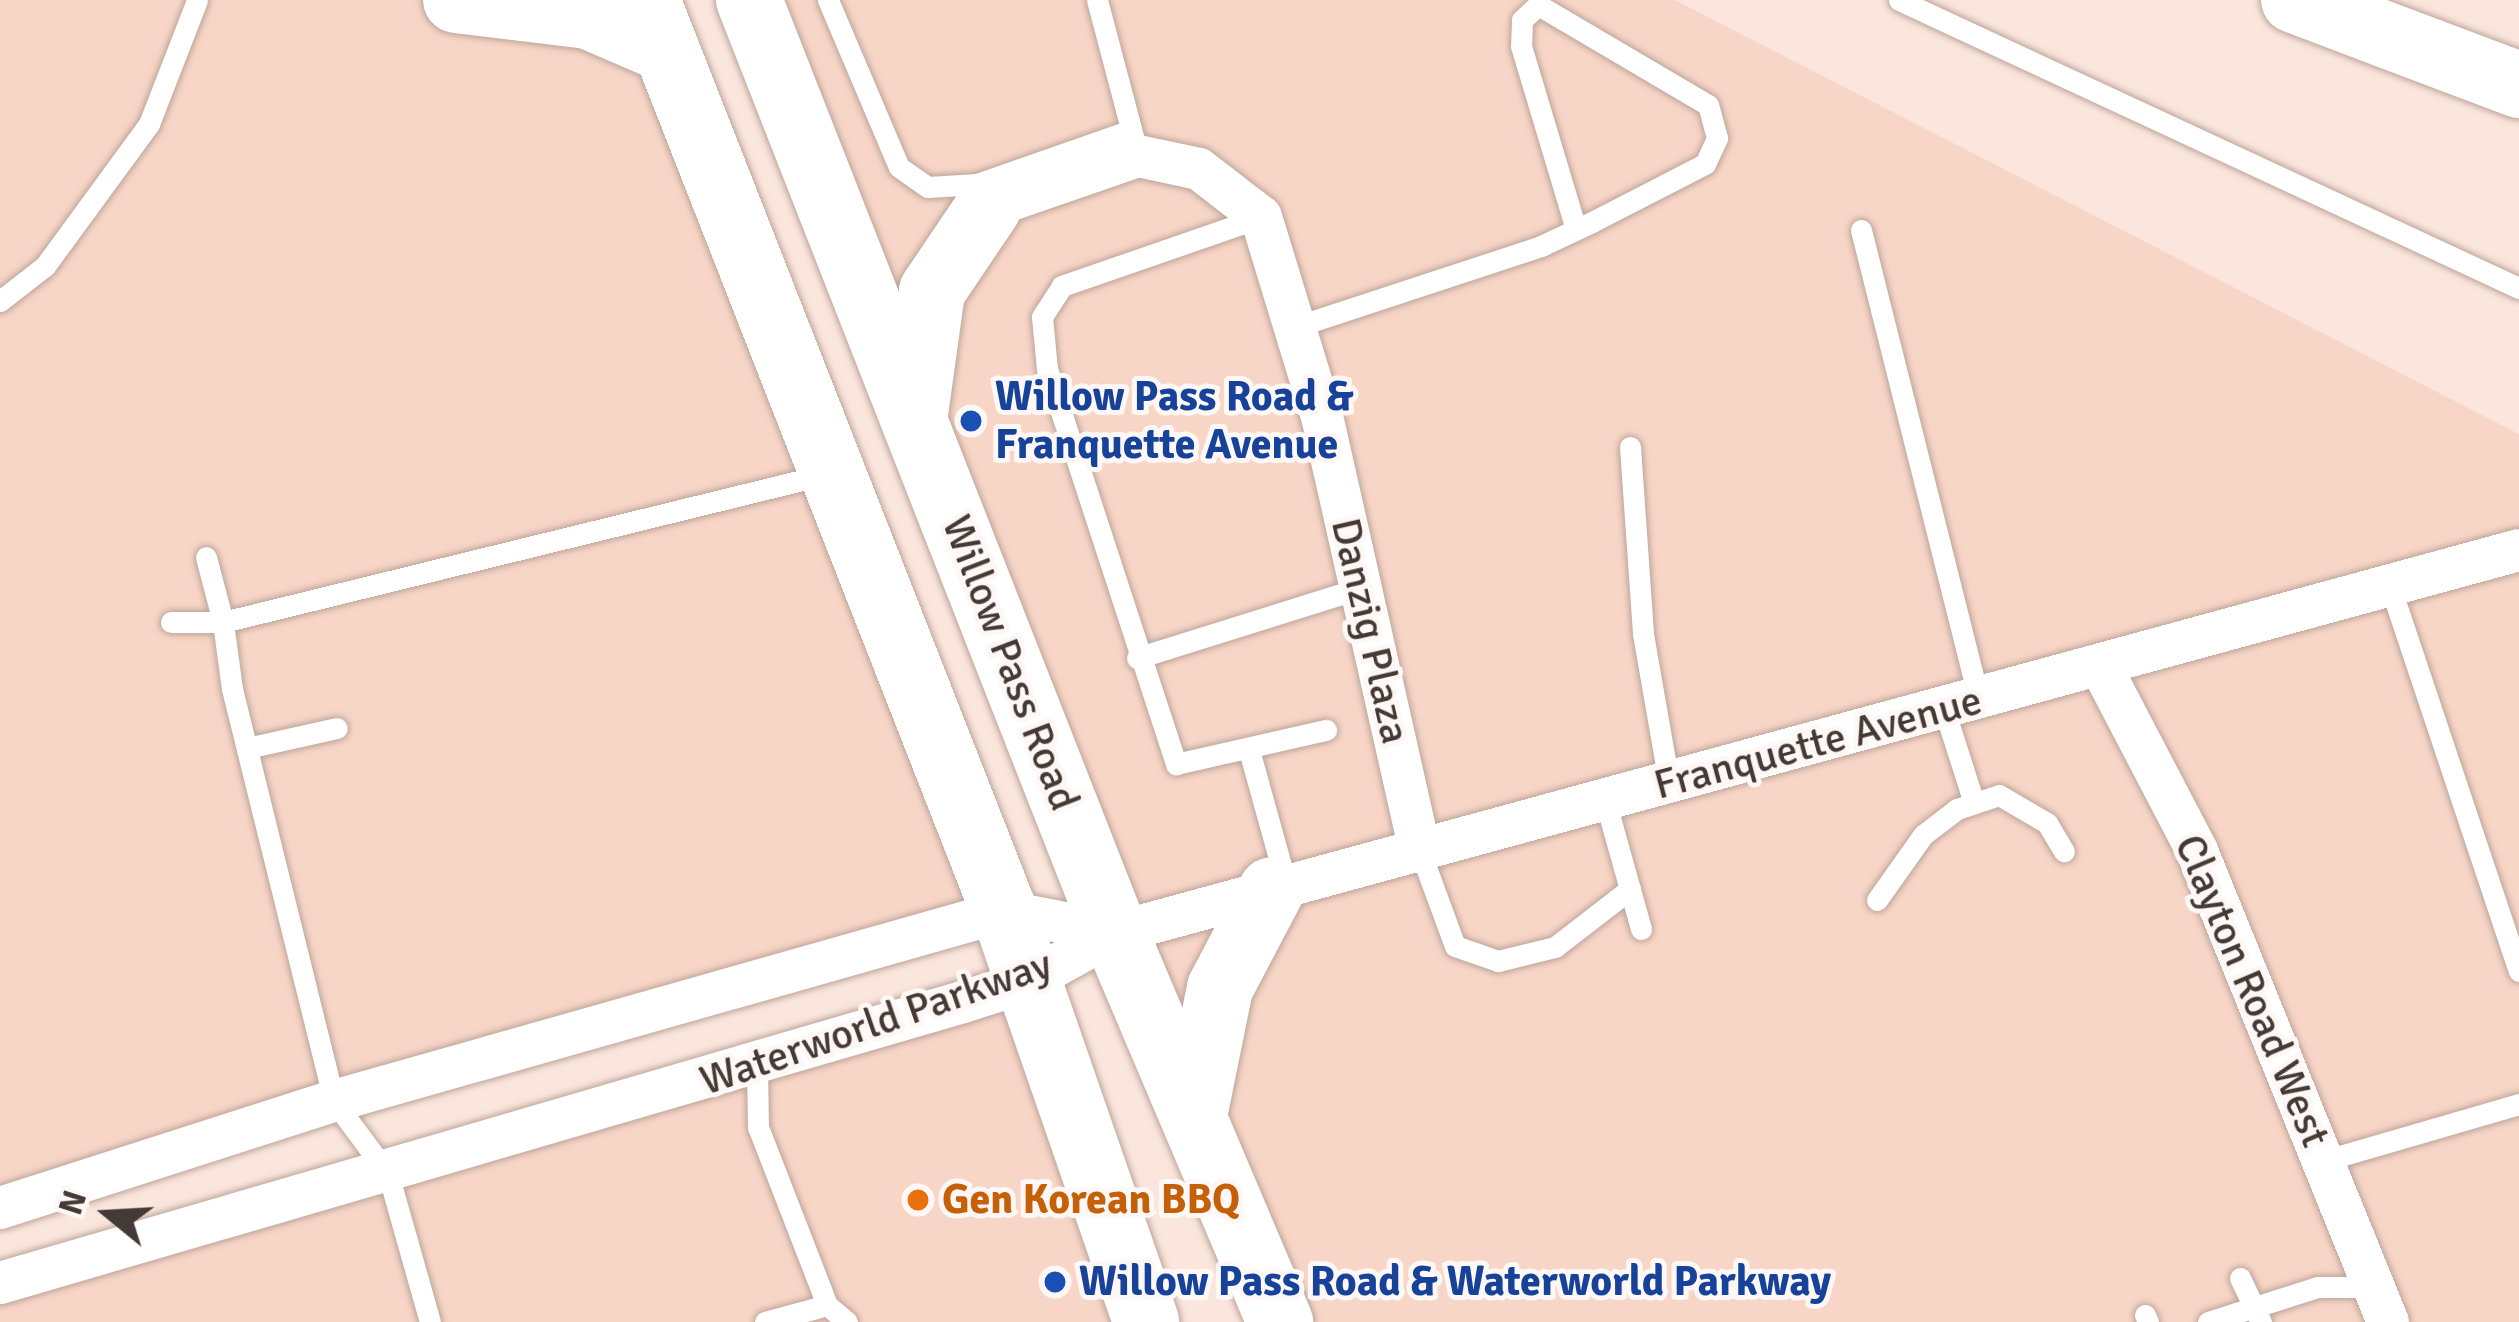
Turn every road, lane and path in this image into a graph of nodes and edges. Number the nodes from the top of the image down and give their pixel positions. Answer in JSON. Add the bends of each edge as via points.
{"nodes":[{"id":1,"x":196,"y":0,"type":"edge"},
{"id":2,"x":456,"y":0,"type":"edge"},
{"id":3,"x":749,"y":0,"type":"edge"},
{"id":4,"x":828,"y":0,"type":"edge"},
{"id":5,"x":1097,"y":0,"type":"edge"},
{"id":6,"x":1899,"y":0,"type":"edge"},
{"id":7,"x":2294,"y":0,"type":"edge"},
{"id":8,"x":656,"y":25,"type":"edge"},
{"id":9,"x":2519,"y":86,"type":"edge"},
{"id":10,"x":1134,"y":143,"type":"junction"},
{"id":11,"x":988,"y":208,"type":"joint"},
{"id":12,"x":1262,"y":217,"type":"junction"},
{"id":13,"x":1576,"y":229,"type":"junction"},
{"id":14,"x":1862,"y":230,"type":"dead end"},
{"id":15,"x":2519,"y":288,"type":"edge"},
{"id":16,"x":0,"y":301,"type":"edge"},
{"id":17,"x":1295,"y":327,"type":"junction"},
{"id":18,"x":914,"y":418,"type":"junction"},
{"id":19,"x":1630,"y":447,"type":"dead end"},
{"id":20,"x":834,"y":472,"type":"junction"},
{"id":21,"x":2519,"y":550,"type":"edge"},
{"id":22,"x":206,"y":557,"type":"dead end"},
{"id":23,"x":2390,"y":586,"type":"junction"},
{"id":24,"x":1360,"y":588,"type":"junction"},
{"id":25,"x":171,"y":622,"type":"dead end"},
{"id":26,"x":223,"y":622,"type":"junction"},
{"id":27,"x":1137,"y":658,"type":"junction"},
{"id":28,"x":2101,"y":667,"type":"junction"},
{"id":29,"x":1962,"y":704,"type":"junction"},
{"id":30,"x":337,"y":728,"type":"dead end"},
{"id":31,"x":1326,"y":730,"type":"dead end"},
{"id":32,"x":247,"y":748,"type":"junction"},
{"id":33,"x":1250,"y":751,"type":"junction"},
{"id":34,"x":1669,"y":783,"type":"junction"},
{"id":35,"x":1605,"y":800,"type":"junction"},
{"id":36,"x":1974,"y":803,"type":"junction"},
{"id":37,"x":1420,"y":850,"type":"junction"},
{"id":38,"x":2064,"y":851,"type":"dead end"},
{"id":39,"x":1279,"y":889,"type":"junction"},
{"id":40,"x":1630,"y":889,"type":"junction"},
{"id":41,"x":1877,"y":900,"type":"dead end"},
{"id":42,"x":1004,"y":910,"type":"junction"},
{"id":43,"x":1641,"y":929,"type":"dead end"},
{"id":44,"x":1115,"y":934,"type":"junction"},
{"id":45,"x":2519,"y":971,"type":"edge"},
{"id":46,"x":1026,"y":982,"type":"junction"},
{"id":47,"x":757,"y":1066,"type":"junction"},
{"id":48,"x":334,"y":1101,"type":"junction"},
{"id":49,"x":2519,"y":1105,"type":"edge"},
{"id":50,"x":1194,"y":1114,"type":"junction"},
{"id":51,"x":2323,"y":1161,"type":"junction"},
{"id":52,"x":388,"y":1174,"type":"junction"},
{"id":53,"x":0,"y":1208,"type":"edge"},
{"id":54,"x":2240,"y":1278,"type":"dead end"},
{"id":55,"x":0,"y":1283,"type":"edge"},
{"id":56,"x":827,"y":1305,"type":"junction"},
{"id":57,"x":2381,"y":1305,"type":"edge"},
{"id":58,"x":2257,"y":1313,"type":"edge"},
{"id":59,"x":430,"y":1322,"type":"edge"},
{"id":60,"x":765,"y":1322,"type":"edge"},
{"id":61,"x":847,"y":1322,"type":"edge"},
{"id":62,"x":1146,"y":1322,"type":"edge"},
{"id":63,"x":1280,"y":1322,"type":"edge"},
{"id":64,"x":2208,"y":1322,"type":"edge"}],
"edges":[{"from":1,"to":16,"type":"lane","via":[[149,124],[45,266]]},
{"from":2,"to":8,"type":"main road"},
{"from":3,"to":18,"type":"main road","name":"Willow Pass Road"},
{"from":4,"to":10,"type":"lane","via":[[899,166],[928,187],[977,184]]},
{"from":5,"to":10,"type":"lane"},
{"from":6,"to":15,"type":"lane"},
{"from":7,"to":9,"type":"main road"},
{"from":8,"to":20,"type":"main road"},
{"from":10,"to":11,"type":"street"},
{"from":10,"to":12,"type":"street","via":[[1199,169]]},
{"from":11,"to":18,"type":"main road","via":[[932,291]]},
{"from":12,"to":17,"type":"street","name":"Danzig Plaza"},
{"from":12,"to":27,"type":"lane","via":[[1062,286],[1042,316],[1047,369]]},
{"from":13,"to":13,"type":"lane","via":[[1705,164],[1717,138],[1708,105],[1538,5],[1522,20],[1521,46]]},
{"from":13,"to":17,"type":"lane"},
{"from":14,"to":29,"type":"lane"},
{"from":17,"to":24,"type":"street","name":"Danzig Plaza"},
{"from":18,"to":44,"type":"main road","name":"Willow Pass Road"},
{"from":19,"to":34,"type":"lane","via":[[1643,634]]},
{"from":20,"to":26,"type":"lane"},
{"from":20,"to":42,"type":"main road"},
{"from":21,"to":23,"type":"street","name":"Franquette Avenue"},
{"from":22,"to":26,"type":"lane"},
{"from":23,"to":28,"type":"street","name":"Franquette Avenue"},
{"from":23,"to":45,"type":"lane"},
{"from":24,"to":27,"type":"lane"},
{"from":24,"to":37,"type":"street","name":"Danzig Plaza"},
{"from":25,"to":26,"type":"lane"},
{"from":26,"to":32,"type":"lane"},
{"from":27,"to":33,"type":"lane","via":[[1177,764]]},
{"from":28,"to":29,"type":"street","name":"Franquette Avenue"},
{"from":28,"to":51,"type":"street","name":"Clayton Road West","via":[[2197,851]]},
{"from":29,"to":34,"type":"street","name":"Franquette Avenue"},
{"from":29,"to":36,"type":"lane"},
{"from":30,"to":32,"type":"lane"},
{"from":31,"to":33,"type":"lane"},
{"from":32,"to":48,"type":"lane"},
{"from":33,"to":39,"type":"lane"},
{"from":34,"to":35,"type":"street","name":"Franquette Avenue"},
{"from":35,"to":37,"type":"street","name":"Franquette Avenue"},
{"from":35,"to":40,"type":"lane"},
{"from":36,"to":38,"type":"lane","via":[[1999,795],[2021,802]]},
{"from":36,"to":41,"type":"lane","via":[[1923,835]]},
{"from":37,"to":39,"type":"street","name":"Franquette Avenue"},
{"from":37,"to":40,"type":"lane","via":[[1455,946],[1498,961],[1555,947]]},
{"from":39,"to":44,"type":"street","name":"Franquette Avenue"},
{"from":39,"to":50,"type":"main road","via":[[1206,1029]]},
{"from":40,"to":43,"type":"lane"},
{"from":42,"to":44,"type":"street","name":"Waterworld Parkway"},
{"from":42,"to":46,"type":"main road"},
{"from":42,"to":48,"type":"street","name":"Waterworld Parkway"},
{"from":44,"to":46,"type":"street","name":"Waterworld Parkway"},
{"from":44,"to":50,"type":"main road","name":"Willow Pass Road"},
{"from":46,"to":47,"type":"street","name":"Waterworld Parkway"},
{"from":46,"to":62,"type":"main road"},
{"from":47,"to":52,"type":"street","name":"Waterworld Parkway"},
{"from":47,"to":56,"type":"lane","via":[[758,1127]]},
{"from":48,"to":52,"type":"lane"},
{"from":48,"to":53,"type":"street","name":"Waterworld Parkway"},
{"from":49,"to":51,"type":"lane"},
{"from":50,"to":63,"type":"main road","name":"Willow Pass Road"},
{"from":51,"to":57,"type":"street","name":"Clayton Road West"},
{"from":52,"to":55,"type":"street","name":"Waterworld Parkway"},
{"from":52,"to":59,"type":"lane"},
{"from":54,"to":58,"type":"lane"},
{"from":56,"to":60,"type":"lane"},
{"from":56,"to":61,"type":"lane"},
{"from":57,"to":58,"type":"lane","via":[[2318,1287]]},
{"from":58,"to":64,"type":"lane"}]}
